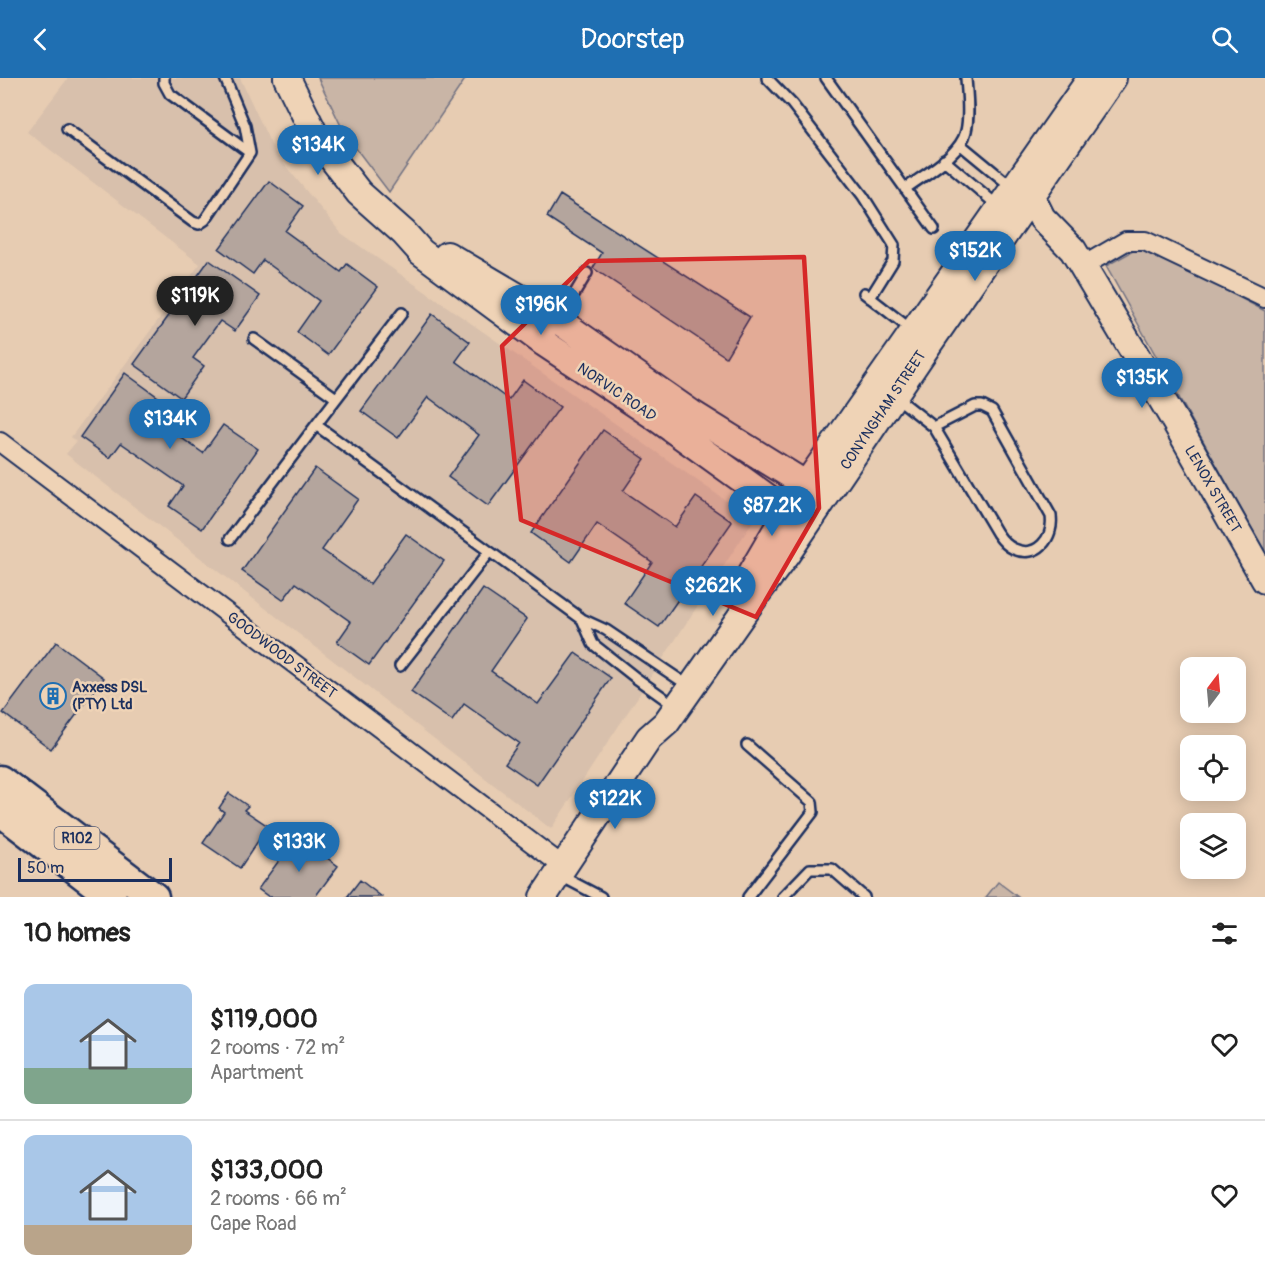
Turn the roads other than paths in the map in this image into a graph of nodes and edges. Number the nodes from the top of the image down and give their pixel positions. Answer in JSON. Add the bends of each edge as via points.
{"nodes":[{"id":1,"x":164,"y":78,"type":"edge"},
{"id":2,"x":288,"y":78,"type":"edge"},
{"id":3,"x":767,"y":78,"type":"edge"},
{"id":4,"x":826,"y":78,"type":"edge"},
{"id":5,"x":966,"y":78,"type":"edge"},
{"id":6,"x":1091,"y":78,"type":"edge"},
{"id":7,"x":1113,"y":78,"type":"edge"},
{"id":8,"x":227,"y":79,"type":"edge"},
{"id":9,"x":67,"y":129,"type":"dead end"},
{"id":10,"x":961,"y":145,"type":"junction"},
{"id":11,"x":250,"y":153,"type":"junction"},
{"id":12,"x":944,"y":160,"type":"junction"},
{"id":13,"x":906,"y":189,"type":"junction"},
{"id":14,"x":1020,"y":206,"type":"junction"},
{"id":15,"x":934,"y":229,"type":"dead end"},
{"id":16,"x":404,"y":233,"type":"junction"},
{"id":17,"x":1083,"y":266,"type":"junction"},
{"id":18,"x":587,"y":273,"type":"dead end"},
{"id":19,"x":1265,"y":298,"type":"edge"},
{"id":20,"x":402,"y":313,"type":"dead end"},
{"id":21,"x":559,"y":321,"type":"junction"},
{"id":22,"x":921,"y":337,"type":"junction"},
{"id":23,"x":254,"y":339,"type":"dead end"},
{"id":24,"x":544,"y":344,"type":"junction"},
{"id":25,"x":894,"y":395,"type":"junction"},
{"id":26,"x":336,"y":398,"type":"junction"},
{"id":27,"x":316,"y":425,"type":"junction"},
{"id":28,"x":934,"y":427,"type":"junction"},
{"id":29,"x":0,"y":442,"type":"edge"},
{"id":30,"x":815,"y":491,"type":"junction"},
{"id":31,"x":796,"y":518,"type":"junction"},
{"id":32,"x":230,"y":539,"type":"dead end"},
{"id":33,"x":489,"y":552,"type":"junction"},
{"id":34,"x":1265,"y":580,"type":"edge"},
{"id":35,"x":582,"y":619,"type":"junction"},
{"id":36,"x":400,"y":666,"type":"dead end"},
{"id":37,"x":679,"y":694,"type":"junction"},
{"id":38,"x":747,"y":745,"type":"dead end"},
{"id":39,"x":0,"y":780,"type":"edge"},
{"id":40,"x":0,"y":811,"type":"edge"},
{"id":41,"x":562,"y":871,"type":"junction"},
{"id":42,"x":112,"y":897,"type":"edge"},
{"id":43,"x":154,"y":897,"type":"edge"},
{"id":44,"x":543,"y":897,"type":"edge"},
{"id":45,"x":601,"y":897,"type":"edge"},
{"id":46,"x":748,"y":897,"type":"edge"},
{"id":47,"x":783,"y":897,"type":"edge"},
{"id":48,"x":864,"y":897,"type":"edge"}],
"edges":[{"from":1,"to":11,"type":"lane","via":[[170,94]]},
{"from":2,"to":16,"type":"street","name":"NORVIC ROAD","via":[[317,139],[359,193]]},
{"from":3,"to":22,"type":"lane","via":[[863,196],[894,245],[893,261],[867,296]]},
{"from":4,"to":13,"type":"lane"},
{"from":5,"to":10,"type":"lane","via":[[967,123]]},
{"from":6,"to":14,"type":"street","name":"CONYNGHAM STREET"},
{"from":7,"to":14,"type":"street","name":"CONYNGHAM STREET"},
{"from":8,"to":11,"type":"lane","via":[[245,126]]},
{"from":9,"to":11,"type":"lane","via":[[199,224]]},
{"from":10,"to":12,"type":"lane"},
{"from":10,"to":14,"type":"lane"},
{"from":12,"to":13,"type":"lane"},
{"from":12,"to":14,"type":"lane"},
{"from":13,"to":15,"type":"lane"},
{"from":14,"to":17,"type":"street","name":"LENOX STREET","via":[[1073,250]]},
{"from":14,"to":22,"type":"street","name":"CONYNGHAM STREET"},
{"from":16,"to":21,"type":"street","name":"NORVIC ROAD","via":[[449,255]]},
{"from":16,"to":24,"type":"street","name":"NORVIC ROAD","via":[[442,269]]},
{"from":17,"to":19,"type":"street","via":[[1126,241],[1145,241]]},
{"from":17,"to":34,"type":"street","name":"LENOX STREET"},
{"from":18,"to":21,"type":"lane"},
{"from":20,"to":26,"type":"lane"},
{"from":21,"to":24,"type":"lane"},
{"from":21,"to":30,"type":"street","name":"NORVIC ROAD"},
{"from":22,"to":25,"type":"street","name":"CONYNGHAM STREET"},
{"from":22,"to":30,"type":"street","name":"CONYNGHAM STREET"},
{"from":23,"to":26,"type":"lane"},
{"from":24,"to":31,"type":"street","name":"NORVIC ROAD","via":[[654,416]]},
{"from":25,"to":28,"type":"lane"},
{"from":25,"to":30,"type":"street","name":"CONYNGHAM STREET"},
{"from":26,"to":27,"type":"lane"},
{"from":27,"to":32,"type":"lane"},
{"from":27,"to":33,"type":"lane"},
{"from":28,"to":28,"type":"lane","via":[[975,406],[992,411],[1050,516],[1051,530],[1042,546],[1015,550],[1005,543]]},
{"from":29,"to":41,"type":"street","name":"GOODWOOD STREET"},
{"from":30,"to":31,"type":"street","name":"CONYNGHAM STREET"},
{"from":31,"to":37,"type":"street","name":"CONYNGHAM STREET","via":[[786,555]]},
{"from":33,"to":35,"type":"lane"},
{"from":33,"to":36,"type":"lane"},
{"from":35,"to":37,"type":"lane","via":[[606,630]]},
{"from":35,"to":37,"type":"lane","via":[[593,644]]},
{"from":37,"to":41,"type":"street","name":"CONYNGHAM STREET","via":[[651,723],[649,738]]},
{"from":38,"to":46,"type":"lane","via":[[814,807]]},
{"from":39,"to":43,"type":"main road","number":"R102"},
{"from":40,"to":42,"type":"main road","number":"R102"},
{"from":41,"to":44,"type":"street","name":"CONYNGHAM STREET"},
{"from":41,"to":45,"type":"lane"},
{"from":47,"to":48,"type":"lane","via":[[810,869],[832,869]]}]}
